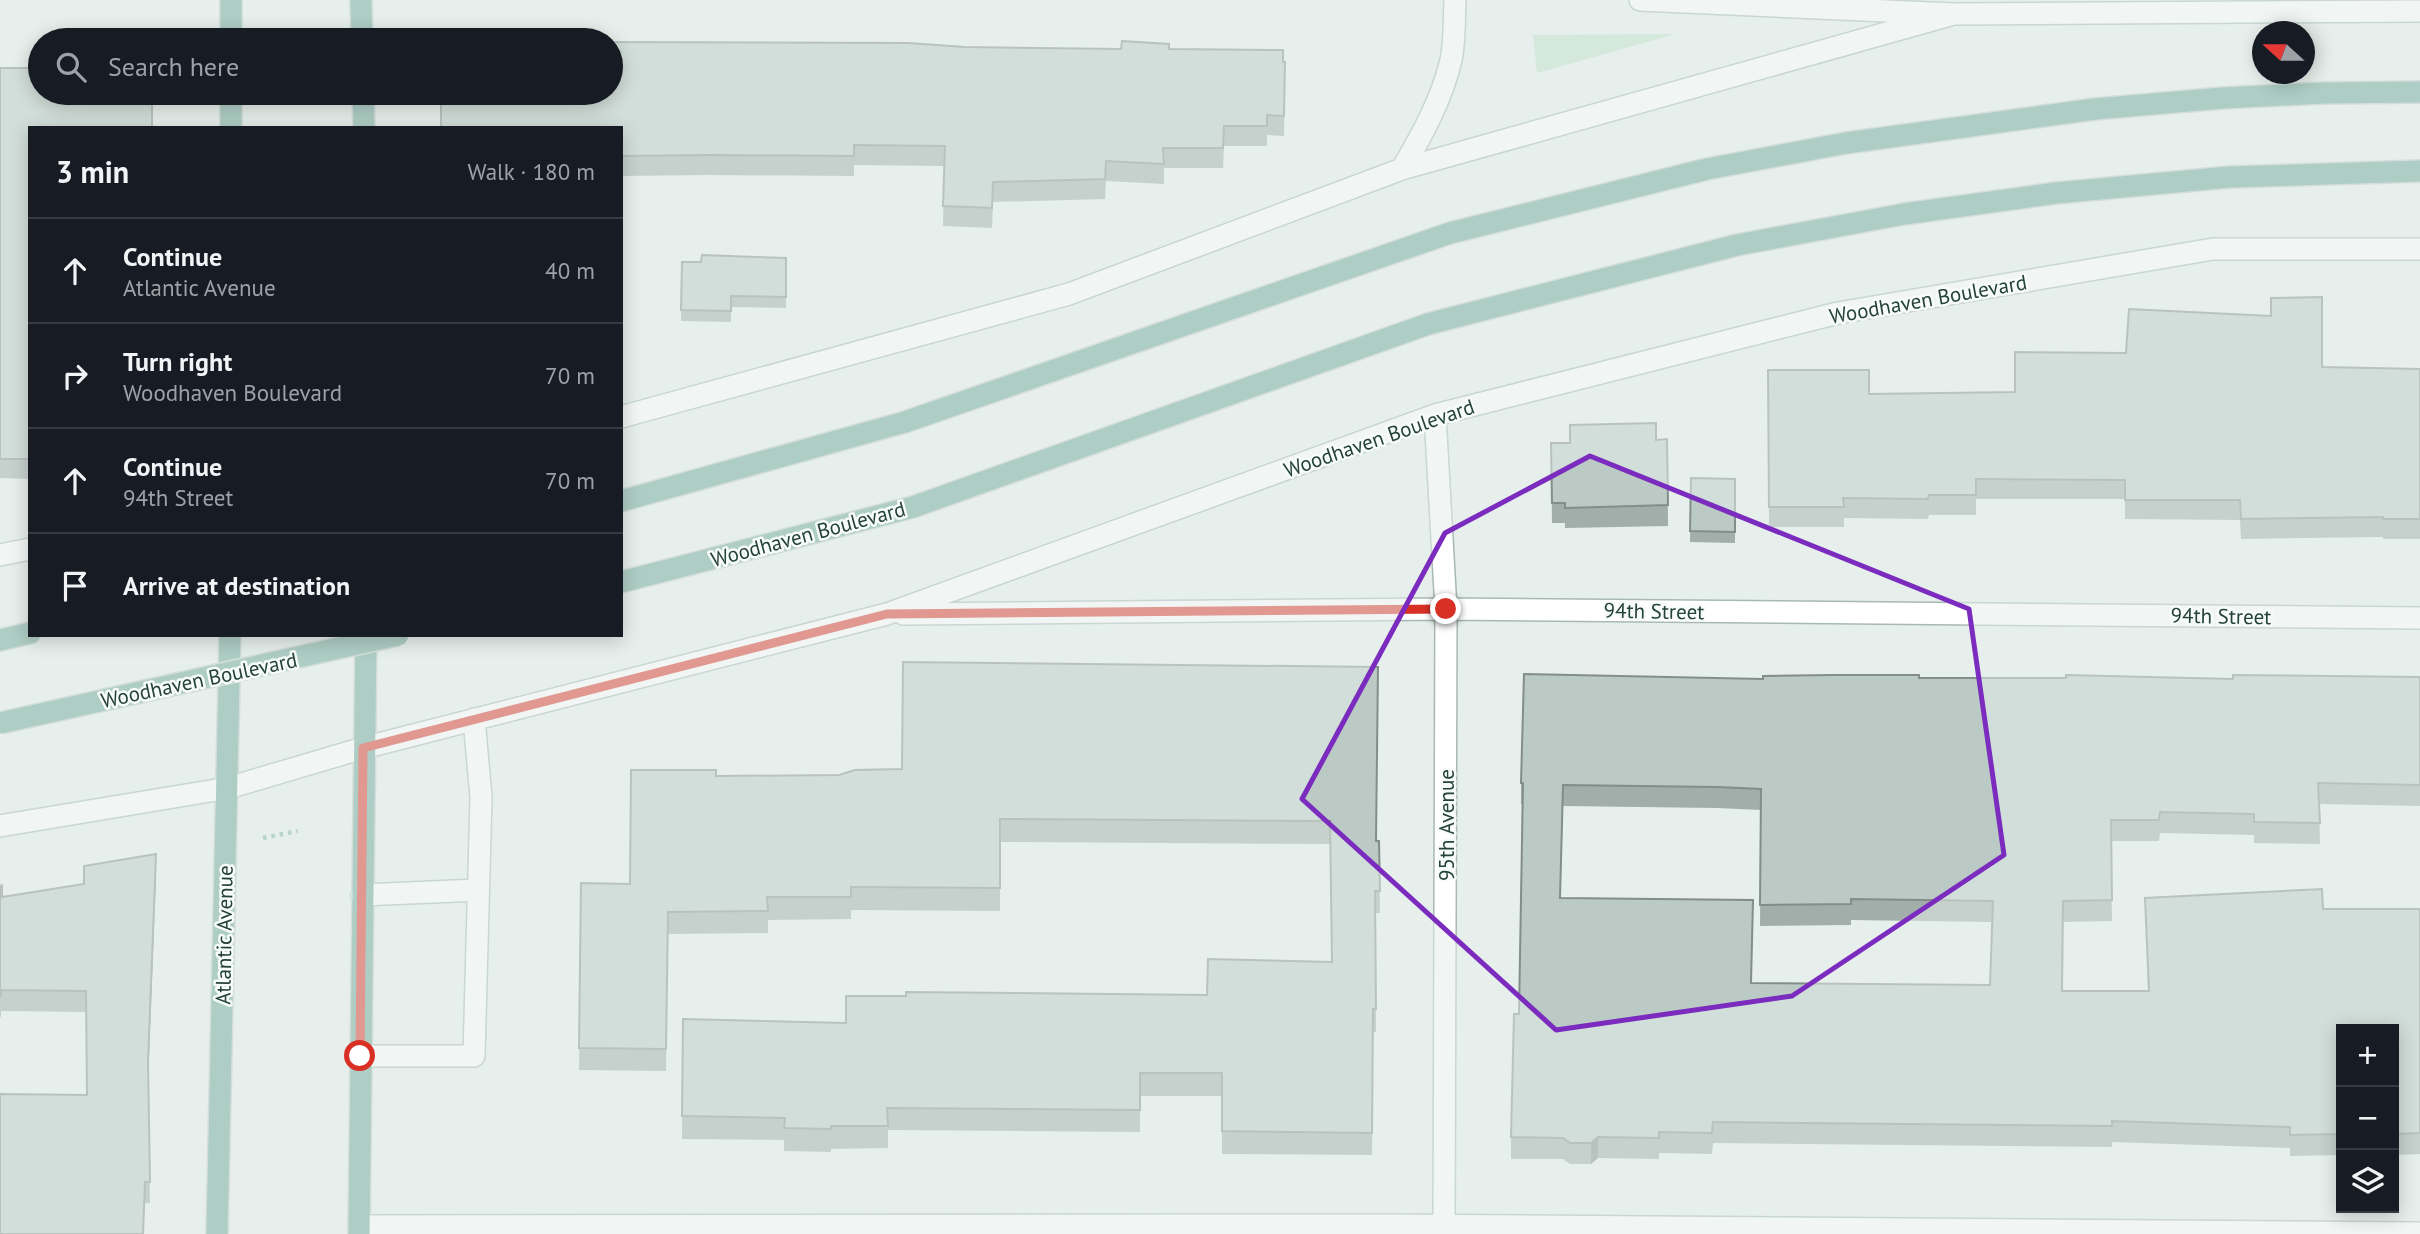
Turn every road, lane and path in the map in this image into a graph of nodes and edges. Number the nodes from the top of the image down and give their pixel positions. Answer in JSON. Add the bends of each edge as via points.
{"nodes":[{"id":1,"x":231,"y":0,"type":"edge"},
{"id":2,"x":361,"y":0,"type":"edge"},
{"id":3,"x":1455,"y":0,"type":"edge"},
{"id":4,"x":1640,"y":0,"type":"edge"},
{"id":5,"x":2420,"y":11,"type":"edge"},
{"id":6,"x":1954,"y":14,"type":"junction"},
{"id":7,"x":231,"y":28,"type":"edge"},
{"id":8,"x":362,"y":28,"type":"edge"},
{"id":9,"x":2420,"y":92,"type":"edge"},
{"id":10,"x":231,"y":105,"type":"edge"},
{"id":11,"x":363,"y":105,"type":"edge"},
{"id":12,"x":231,"y":126,"type":"edge"},
{"id":13,"x":364,"y":126,"type":"edge"},
{"id":14,"x":1402,"y":169,"type":"junction"},
{"id":15,"x":2420,"y":171,"type":"edge"},
{"id":16,"x":2420,"y":249,"type":"edge"},
{"id":17,"x":1435,"y":415,"type":"junction"},
{"id":18,"x":623,"y":416,"type":"edge"},
{"id":19,"x":623,"y":500,"type":"edge"},
{"id":20,"x":28,"y":549,"type":"edge"},
{"id":21,"x":0,"y":555,"type":"edge"},
{"id":22,"x":623,"y":581,"type":"edge"},
{"id":23,"x":1446,"y":609,"type":"junction"},
{"id":24,"x":887,"y":614,"type":"junction"},
{"id":25,"x":2420,"y":618,"type":"edge"},
{"id":26,"x":28,"y":633,"type":"edge"},
{"id":27,"x":230,"y":637,"type":"edge"},
{"id":28,"x":366,"y":637,"type":"edge"},
{"id":29,"x":389,"y":637,"type":"edge"},
{"id":30,"x":0,"y":640,"type":"edge"},
{"id":31,"x":474,"y":719,"type":"junction"},
{"id":32,"x":0,"y":723,"type":"edge"},
{"id":33,"x":363,"y":748,"type":"junction"},
{"id":34,"x":228,"y":788,"type":"junction"},
{"id":35,"x":0,"y":826,"type":"edge"},
{"id":36,"x":298,"y":831,"type":"dead end"},
{"id":37,"x":251,"y":840,"type":"dead end"},
{"id":38,"x":478,"y":890,"type":"junction"},
{"id":39,"x":362,"y":895,"type":"junction"},
{"id":40,"x":360,"y":1056,"type":"junction"},
{"id":41,"x":359,"y":1230,"type":"edge"},
{"id":42,"x":1444,"y":1230,"type":"edge"},
{"id":43,"x":2420,"y":1233,"type":"edge"},
{"id":44,"x":217,"y":1234,"type":"edge"}],
"edges":[{"from":1,"to":7,"type":"main road"},
{"from":2,"to":8,"type":"main road"},
{"from":3,"to":14,"type":"street","via":[[1451,58],[1444,83],[1428,124]]},
{"from":4,"to":6,"type":"street"},
{"from":5,"to":6,"type":"street"},
{"from":6,"to":14,"type":"street"},
{"from":9,"to":19,"type":"main road","via":[[2324,93],[2095,109],[1846,143],[1707,169],[1450,233],[905,422]]},
{"from":10,"to":12,"type":"main road"},
{"from":11,"to":13,"type":"main road"},
{"from":14,"to":18,"type":"street","via":[[1069,294]]},
{"from":15,"to":22,"type":"main road","name":"Woodhaven Boulevard","via":[[2230,177],[2056,193],[1904,214],[1737,245],[1428,324],[913,507]]},
{"from":16,"to":17,"type":"street","name":"Woodhaven Boulevard","via":[[2213,249],[1838,313]]},
{"from":17,"to":23,"type":"street","name":"95th Avenue"},
{"from":17,"to":24,"type":"street","name":"Woodhaven Boulevard"},
{"from":20,"to":21,"type":"street"},
{"from":23,"to":24,"type":"street","name":"94th Street"},
{"from":23,"to":25,"type":"street","name":"94th Street"},
{"from":23,"to":42,"type":"street","name":"95th Avenue"},
{"from":24,"to":31,"type":"street","name":"Woodhaven Boulevard"},
{"from":26,"to":30,"type":"main road"},
{"from":27,"to":34,"type":"main road","name":"Atlantic Avenue"},
{"from":28,"to":33,"type":"main road"},
{"from":29,"to":32,"type":"main road","name":"Woodhaven Boulevard","bridge":true},
{"from":31,"to":33,"type":"street","name":"Woodhaven Boulevard"},
{"from":31,"to":38,"type":"street","via":[[481,797]]},
{"from":33,"to":34,"type":"street","name":"Woodhaven Boulevard"},
{"from":33,"to":39,"type":"main road"},
{"from":34,"to":35,"type":"street"},
{"from":34,"to":44,"type":"main road","name":"Atlantic Avenue"},
{"from":36,"to":37,"type":"path"},
{"from":38,"to":39,"type":"street"},
{"from":38,"to":40,"type":"street","via":[[474,1056]]},
{"from":39,"to":40,"type":"main road"},
{"from":40,"to":41,"type":"main road"},
{"from":41,"to":42,"type":"street"},
{"from":42,"to":43,"type":"street"}]}
